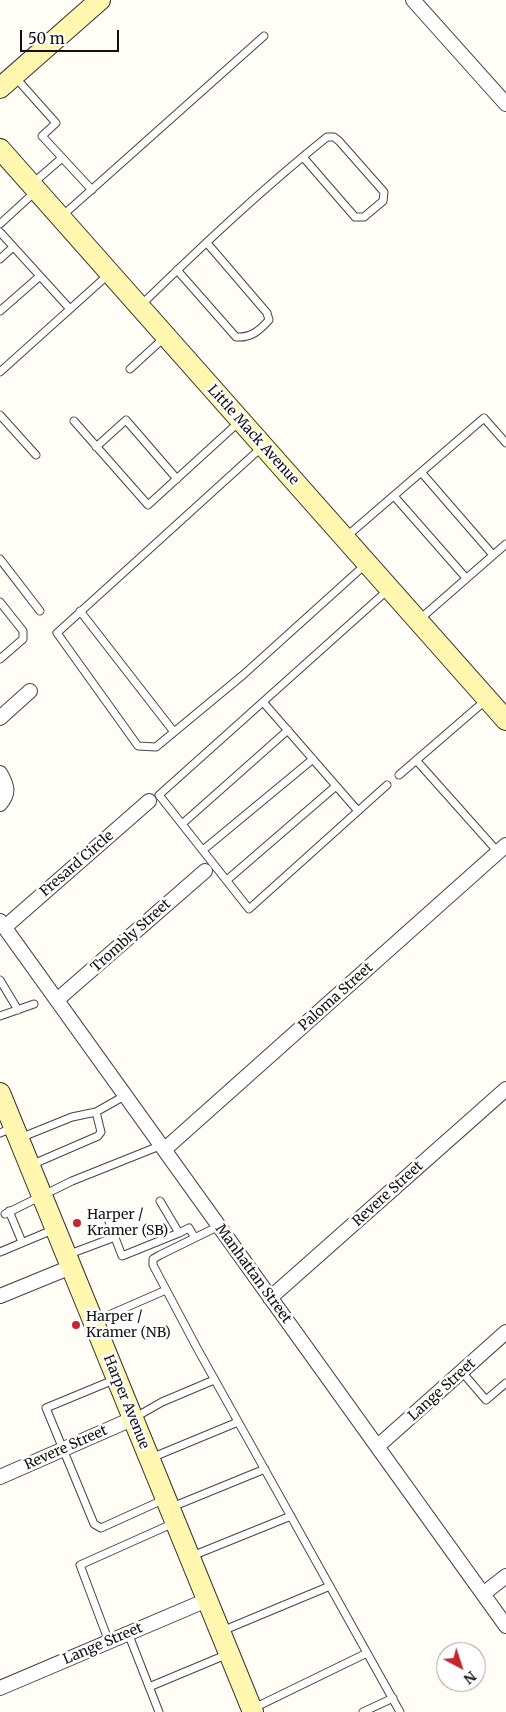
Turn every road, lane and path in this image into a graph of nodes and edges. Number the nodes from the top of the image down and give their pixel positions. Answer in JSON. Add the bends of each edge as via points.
{"nodes":[{"id":1,"x":413,"y":0,"type":"edge"},
{"id":2,"x":94,"y":2,"type":"edge"},
{"id":3,"x":264,"y":36,"type":"dead end"},
{"id":4,"x":7,"y":82,"type":"edge"},
{"id":5,"x":506,"y":104,"type":"edge"},
{"id":6,"x":0,"y":149,"type":"edge"},
{"id":7,"x":303,"y":157,"type":"junction"},
{"id":8,"x":62,"y":158,"type":"junction"},
{"id":9,"x":34,"y":188,"type":"junction"},
{"id":10,"x":92,"y":190,"type":"junction"},
{"id":11,"x":60,"y":218,"type":"junction"},
{"id":12,"x":0,"y":224,"type":"edge"},
{"id":13,"x":0,"y":232,"type":"edge"},
{"id":14,"x":208,"y":243,"type":"junction"},
{"id":15,"x":13,"y":246,"type":"junction"},
{"id":16,"x":0,"y":258,"type":"edge"},
{"id":17,"x":177,"y":270,"type":"junction"},
{"id":18,"x":109,"y":274,"type":"junction"},
{"id":19,"x":40,"y":276,"type":"junction"},
{"id":20,"x":139,"y":307,"type":"junction"},
{"id":21,"x":70,"y":309,"type":"junction"},
{"id":22,"x":0,"y":311,"type":"edge"},
{"id":23,"x":166,"y":337,"type":"junction"},
{"id":24,"x":130,"y":369,"type":"dead end"},
{"id":25,"x":0,"y":372,"type":"edge"},
{"id":26,"x":0,"y":415,"type":"edge"},
{"id":27,"x":74,"y":421,"type":"dead end"},
{"id":28,"x":241,"y":421,"type":"junction"},
{"id":29,"x":506,"y":443,"type":"edge"},
{"id":30,"x":263,"y":446,"type":"junction"},
{"id":31,"x":96,"y":447,"type":"junction"},
{"id":32,"x":36,"y":455,"type":"dead end"},
{"id":33,"x":421,"y":472,"type":"junction"},
{"id":34,"x":177,"y":479,"type":"junction"},
{"id":35,"x":394,"y":496,"type":"junction"},
{"id":36,"x":344,"y":538,"type":"junction"},
{"id":37,"x":506,"y":544,"type":"edge"},
{"id":38,"x":493,"y":555,"type":"junction"},
{"id":39,"x":1,"y":562,"type":"edge"},
{"id":40,"x":367,"y":563,"type":"junction"},
{"id":41,"x":466,"y":578,"type":"junction"},
{"id":42,"x":389,"y":589,"type":"junction"},
{"id":43,"x":0,"y":602,"type":"edge"},
{"id":44,"x":40,"y":611,"type":"dead end"},
{"id":45,"x":80,"y":611,"type":"junction"},
{"id":46,"x":418,"y":620,"type":"junction"},
{"id":47,"x":0,"y":659,"type":"edge"},
{"id":48,"x":30,"y":690,"type":"dead end"},
{"id":49,"x":487,"y":698,"type":"junction"},
{"id":50,"x":263,"y":702,"type":"junction"},
{"id":51,"x":0,"y":718,"type":"edge"},
{"id":52,"x":506,"y":720,"type":"edge"},
{"id":53,"x":288,"y":730,"type":"junction"},
{"id":54,"x":174,"y":732,"type":"junction"},
{"id":55,"x":312,"y":759,"type":"junction"},
{"id":56,"x":416,"y":760,"type":"junction"},
{"id":57,"x":0,"y":773,"type":"edge"},
{"id":58,"x":399,"y":775,"type":"dead end"},
{"id":59,"x":387,"y":785,"type":"dead end"},
{"id":60,"x":336,"y":786,"type":"junction"},
{"id":61,"x":154,"y":798,"type":"junction"},
{"id":62,"x":0,"y":804,"type":"edge"},
{"id":63,"x":358,"y":811,"type":"junction"},
{"id":64,"x":182,"y":824,"type":"junction"},
{"id":65,"x":502,"y":848,"type":"edge"},
{"id":66,"x":203,"y":850,"type":"junction"},
{"id":67,"x":205,"y":871,"type":"dead end"},
{"id":68,"x":227,"y":880,"type":"junction"},
{"id":69,"x":2,"y":928,"type":"edge"},
{"id":70,"x":0,"y":980,"type":"edge"},
{"id":71,"x":57,"y":1000,"type":"junction"},
{"id":72,"x":34,"y":1004,"type":"dead end"},
{"id":73,"x":18,"y":1010,"type":"junction"},
{"id":74,"x":0,"y":1016,"type":"edge"},
{"id":75,"x":506,"y":1089,"type":"edge"},
{"id":76,"x":0,"y":1092,"type":"edge"},
{"id":77,"x":126,"y":1095,"type":"junction"},
{"id":78,"x":96,"y":1112,"type":"junction"},
{"id":79,"x":11,"y":1133,"type":"edge"},
{"id":80,"x":163,"y":1147,"type":"junction"},
{"id":81,"x":30,"y":1165,"type":"junction"},
{"id":82,"x":42,"y":1197,"type":"junction"},
{"id":83,"x":160,"y":1201,"type":"dead end"},
{"id":84,"x":108,"y":1219,"type":"dead end"},
{"id":85,"x":219,"y":1226,"type":"junction"},
{"id":86,"x":57,"y":1229,"type":"junction"},
{"id":87,"x":179,"y":1233,"type":"junction"},
{"id":88,"x":115,"y":1237,"type":"junction"},
{"id":89,"x":195,"y":1238,"type":"junction"},
{"id":90,"x":22,"y":1242,"type":"junction"},
{"id":91,"x":0,"y":1252,"type":"edge"},
{"id":92,"x":69,"y":1262,"type":"junction"},
{"id":93,"x":166,"y":1290,"type":"junction"},
{"id":94,"x":0,"y":1296,"type":"edge"},
{"id":95,"x":270,"y":1298,"type":"junction"},
{"id":96,"x":94,"y":1321,"type":"junction"},
{"id":97,"x":506,"y":1332,"type":"edge"},
{"id":98,"x":462,"y":1372,"type":"junction"},
{"id":99,"x":116,"y":1378,"type":"junction"},
{"id":100,"x":214,"y":1380,"type":"junction"},
{"id":101,"x":506,"y":1382,"type":"edge"},
{"id":102,"x":132,"y":1419,"type":"junction"},
{"id":103,"x":238,"y":1422,"type":"junction"},
{"id":104,"x":378,"y":1446,"type":"junction"},
{"id":105,"x":64,"y":1450,"type":"junction"},
{"id":106,"x":148,"y":1459,"type":"junction"},
{"id":107,"x":265,"y":1469,"type":"junction"},
{"id":108,"x":0,"y":1477,"type":"edge"},
{"id":109,"x":170,"y":1510,"type":"junction"},
{"id":110,"x":291,"y":1516,"type":"junction"},
{"id":111,"x":189,"y":1557,"type":"junction"},
{"id":112,"x":506,"y":1576,"type":"edge"},
{"id":113,"x":330,"y":1586,"type":"junction"},
{"id":114,"x":483,"y":1594,"type":"junction"},
{"id":115,"x":206,"y":1600,"type":"junction"},
{"id":116,"x":506,"y":1626,"type":"edge"},
{"id":117,"x":220,"y":1632,"type":"junction"},
{"id":118,"x":128,"y":1633,"type":"junction"},
{"id":119,"x":109,"y":1642,"type":"junction"},
{"id":120,"x":228,"y":1653,"type":"junction"},
{"id":121,"x":367,"y":1653,"type":"junction"},
{"id":122,"x":150,"y":1687,"type":"junction"},
{"id":123,"x":0,"y":1688,"type":"edge"},
{"id":124,"x":392,"y":1698,"type":"junction"},
{"id":125,"x":253,"y":1710,"type":"edge"},
{"id":126,"x":159,"y":1712,"type":"edge"},
{"id":127,"x":363,"y":1712,"type":"edge"},
{"id":128,"x":400,"y":1712,"type":"edge"}],
"edges":[{"from":1,"to":5,"type":"street"},
{"from":2,"to":4,"type":"main road"},
{"from":3,"to":10,"type":"lane"},
{"from":4,"to":8,"type":"lane","via":[[56,123],[42,136]]},
{"from":6,"to":9,"type":"main road","name":"Little Mack Avenue"},
{"from":7,"to":7,"type":"lane","via":[[327,136],[334,137],[384,192],[383,200],[364,217],[356,217]]},
{"from":7,"to":14,"type":"lane"},
{"from":8,"to":9,"type":"lane"},
{"from":8,"to":10,"type":"lane"},
{"from":9,"to":11,"type":"main road","name":"Little Mack Avenue"},
{"from":9,"to":12,"type":"lane"},
{"from":10,"to":11,"type":"lane"},
{"from":11,"to":18,"type":"main road","name":"Little Mack Avenue"},
{"from":13,"to":15,"type":"lane"},
{"from":14,"to":17,"type":"lane"},
{"from":14,"to":17,"type":"lane","via":[[267,313],[269,320],[259,331],[247,338],[236,337]]},
{"from":15,"to":16,"type":"lane"},
{"from":15,"to":19,"type":"lane"},
{"from":17,"to":20,"type":"lane"},
{"from":18,"to":20,"type":"main road","name":"Little Mack Avenue"},
{"from":18,"to":21,"type":"lane"},
{"from":19,"to":21,"type":"lane"},
{"from":19,"to":22,"type":"lane"},
{"from":20,"to":23,"type":"main road","name":"Little Mack Avenue"},
{"from":21,"to":25,"type":"lane"},
{"from":23,"to":24,"type":"lane"},
{"from":23,"to":28,"type":"main road","name":"Little Mack Avenue"},
{"from":26,"to":32,"type":"lane"},
{"from":27,"to":31,"type":"lane"},
{"from":28,"to":30,"type":"main road","name":"Little Mack Avenue"},
{"from":28,"to":34,"type":"lane"},
{"from":29,"to":33,"type":"lane","via":[[484,418]]},
{"from":30,"to":36,"type":"main road","name":"Little Mack Avenue"},
{"from":30,"to":45,"type":"lane"},
{"from":31,"to":34,"type":"lane","via":[[148,505]]},
{"from":31,"to":34,"type":"lane","via":[[126,420]]},
{"from":33,"to":35,"type":"lane"},
{"from":33,"to":38,"type":"lane"},
{"from":35,"to":36,"type":"lane"},
{"from":35,"to":41,"type":"lane"},
{"from":36,"to":40,"type":"main road","name":"Little Mack Avenue"},
{"from":37,"to":38,"type":"lane"},
{"from":38,"to":41,"type":"lane"},
{"from":39,"to":44,"type":"lane"},
{"from":40,"to":42,"type":"main road","name":"Little Mack Avenue"},
{"from":40,"to":54,"type":"lane","via":[[243,675]]},
{"from":41,"to":46,"type":"lane"},
{"from":42,"to":46,"type":"main road","name":"Little Mack Avenue"},
{"from":42,"to":50,"type":"lane"},
{"from":43,"to":47,"type":"lane","via":[[23,631],[23,639]]},
{"from":45,"to":54,"type":"lane"},
{"from":45,"to":54,"type":"lane","via":[[57,633],[138,746],[156,747]]},
{"from":46,"to":49,"type":"main road","name":"Little Mack Avenue"},
{"from":48,"to":51,"type":"street"},
{"from":49,"to":52,"type":"main road","name":"Little Mack Avenue"},
{"from":49,"to":56,"type":"lane"},
{"from":50,"to":53,"type":"lane"},
{"from":50,"to":61,"type":"lane"},
{"from":53,"to":55,"type":"lane"},
{"from":53,"to":64,"type":"lane"},
{"from":55,"to":60,"type":"lane"},
{"from":55,"to":66,"type":"lane"},
{"from":56,"to":58,"type":"lane"},
{"from":56,"to":65,"type":"lane"},
{"from":57,"to":62,"type":"street","via":[[7,788]]},
{"from":59,"to":63,"type":"lane"},
{"from":60,"to":63,"type":"lane"},
{"from":60,"to":68,"type":"lane"},
{"from":61,"to":64,"type":"lane"},
{"from":61,"to":69,"type":"street","name":"Fresard Circle"},
{"from":63,"to":68,"type":"lane","via":[[249,909]]},
{"from":64,"to":66,"type":"lane"},
{"from":65,"to":80,"type":"street","name":"Paloma Street"},
{"from":66,"to":68,"type":"lane"},
{"from":67,"to":71,"type":"street","name":"Trombly Street"},
{"from":69,"to":71,"type":"street","name":"Manhattan Street"},
{"from":70,"to":73,"type":"lane"},
{"from":71,"to":77,"type":"street","name":"Manhattan Street"},
{"from":72,"to":73,"type":"lane"},
{"from":73,"to":74,"type":"lane"},
{"from":75,"to":95,"type":"street","name":"Revere Street"},
{"from":76,"to":79,"type":"main road","name":"Harper Avenue"},
{"from":77,"to":78,"type":"lane"},
{"from":77,"to":80,"type":"street","name":"Manhattan Street"},
{"from":78,"to":79,"type":"lane"},
{"from":78,"to":81,"type":"lane","via":[[101,1132],[98,1136]]},
{"from":79,"to":81,"type":"main road","name":"Harper Avenue"},
{"from":80,"to":82,"type":"lane","via":[[72,1181]]},
{"from":80,"to":85,"type":"street","name":"Manhattan Street"},
{"from":81,"to":82,"type":"main road","name":"Harper Avenue"},
{"from":82,"to":86,"type":"main road","name":"Harper Avenue"},
{"from":82,"to":90,"type":"lane","via":[[7,1212]]},
{"from":83,"to":87,"type":"lane"},
{"from":84,"to":88,"type":"lane"},
{"from":85,"to":89,"type":"lane"},
{"from":85,"to":95,"type":"street","name":"Manhattan Street"},
{"from":86,"to":90,"type":"lane"},
{"from":86,"to":92,"type":"main road","name":"Harper Avenue"},
{"from":87,"to":88,"type":"lane","via":[[122,1256]]},
{"from":87,"to":89,"type":"lane","via":[[190,1228]]},
{"from":88,"to":92,"type":"lane"},
{"from":89,"to":93,"type":"lane","via":[[153,1259],[152,1265]]},
{"from":90,"to":91,"type":"lane"},
{"from":92,"to":94,"type":"street"},
{"from":92,"to":96,"type":"main road","name":"Harper Avenue"},
{"from":93,"to":96,"type":"lane"},
{"from":93,"to":100,"type":"lane"},
{"from":95,"to":104,"type":"street","name":"Manhattan Street"},
{"from":96,"to":99,"type":"main road","name":"Harper Avenue"},
{"from":97,"to":98,"type":"street","name":"Lange Street"},
{"from":98,"to":101,"type":"lane","via":[[486,1400]]},
{"from":98,"to":104,"type":"street","name":"Lange Street"},
{"from":99,"to":102,"type":"main road","name":"Harper Avenue"},
{"from":99,"to":105,"type":"lane","via":[[46,1408]]},
{"from":100,"to":102,"type":"lane"},
{"from":100,"to":103,"type":"lane"},
{"from":102,"to":105,"type":"street","name":"Revere Street"},
{"from":102,"to":106,"type":"main road","name":"Harper Avenue"},
{"from":103,"to":106,"type":"lane"},
{"from":103,"to":107,"type":"lane"},
{"from":104,"to":114,"type":"street","name":"Manhattan Street"},
{"from":105,"to":108,"type":"street","name":"Revere Street"},
{"from":105,"to":109,"type":"lane","via":[[94,1524],[101,1528]]},
{"from":106,"to":109,"type":"main road","name":"Harper Avenue"},
{"from":107,"to":109,"type":"lane"},
{"from":107,"to":110,"type":"lane"},
{"from":109,"to":111,"type":"main road","name":"Harper Avenue"},
{"from":109,"to":119,"type":"lane","via":[[80,1565]]},
{"from":110,"to":111,"type":"lane"},
{"from":110,"to":113,"type":"lane"},
{"from":111,"to":115,"type":"main road","name":"Harper Avenue"},
{"from":112,"to":114,"type":"street"},
{"from":113,"to":117,"type":"lane"},
{"from":113,"to":121,"type":"lane"},
{"from":114,"to":116,"type":"street","name":"Manhattan Street"},
{"from":115,"to":117,"type":"main road","name":"Harper Avenue"},
{"from":115,"to":118,"type":"street","name":"Lange Street"},
{"from":117,"to":120,"type":"main road","name":"Harper Avenue"},
{"from":118,"to":119,"type":"street","name":"Lange Street"},
{"from":118,"to":122,"type":"lane"},
{"from":119,"to":123,"type":"street","name":"Lange Street"},
{"from":120,"to":122,"type":"lane"},
{"from":120,"to":125,"type":"main road","name":"Harper Avenue"},
{"from":121,"to":124,"type":"lane"},
{"from":121,"to":125,"type":"lane"},
{"from":122,"to":126,"type":"lane"},
{"from":124,"to":127,"type":"lane"},
{"from":124,"to":128,"type":"lane"}]}
